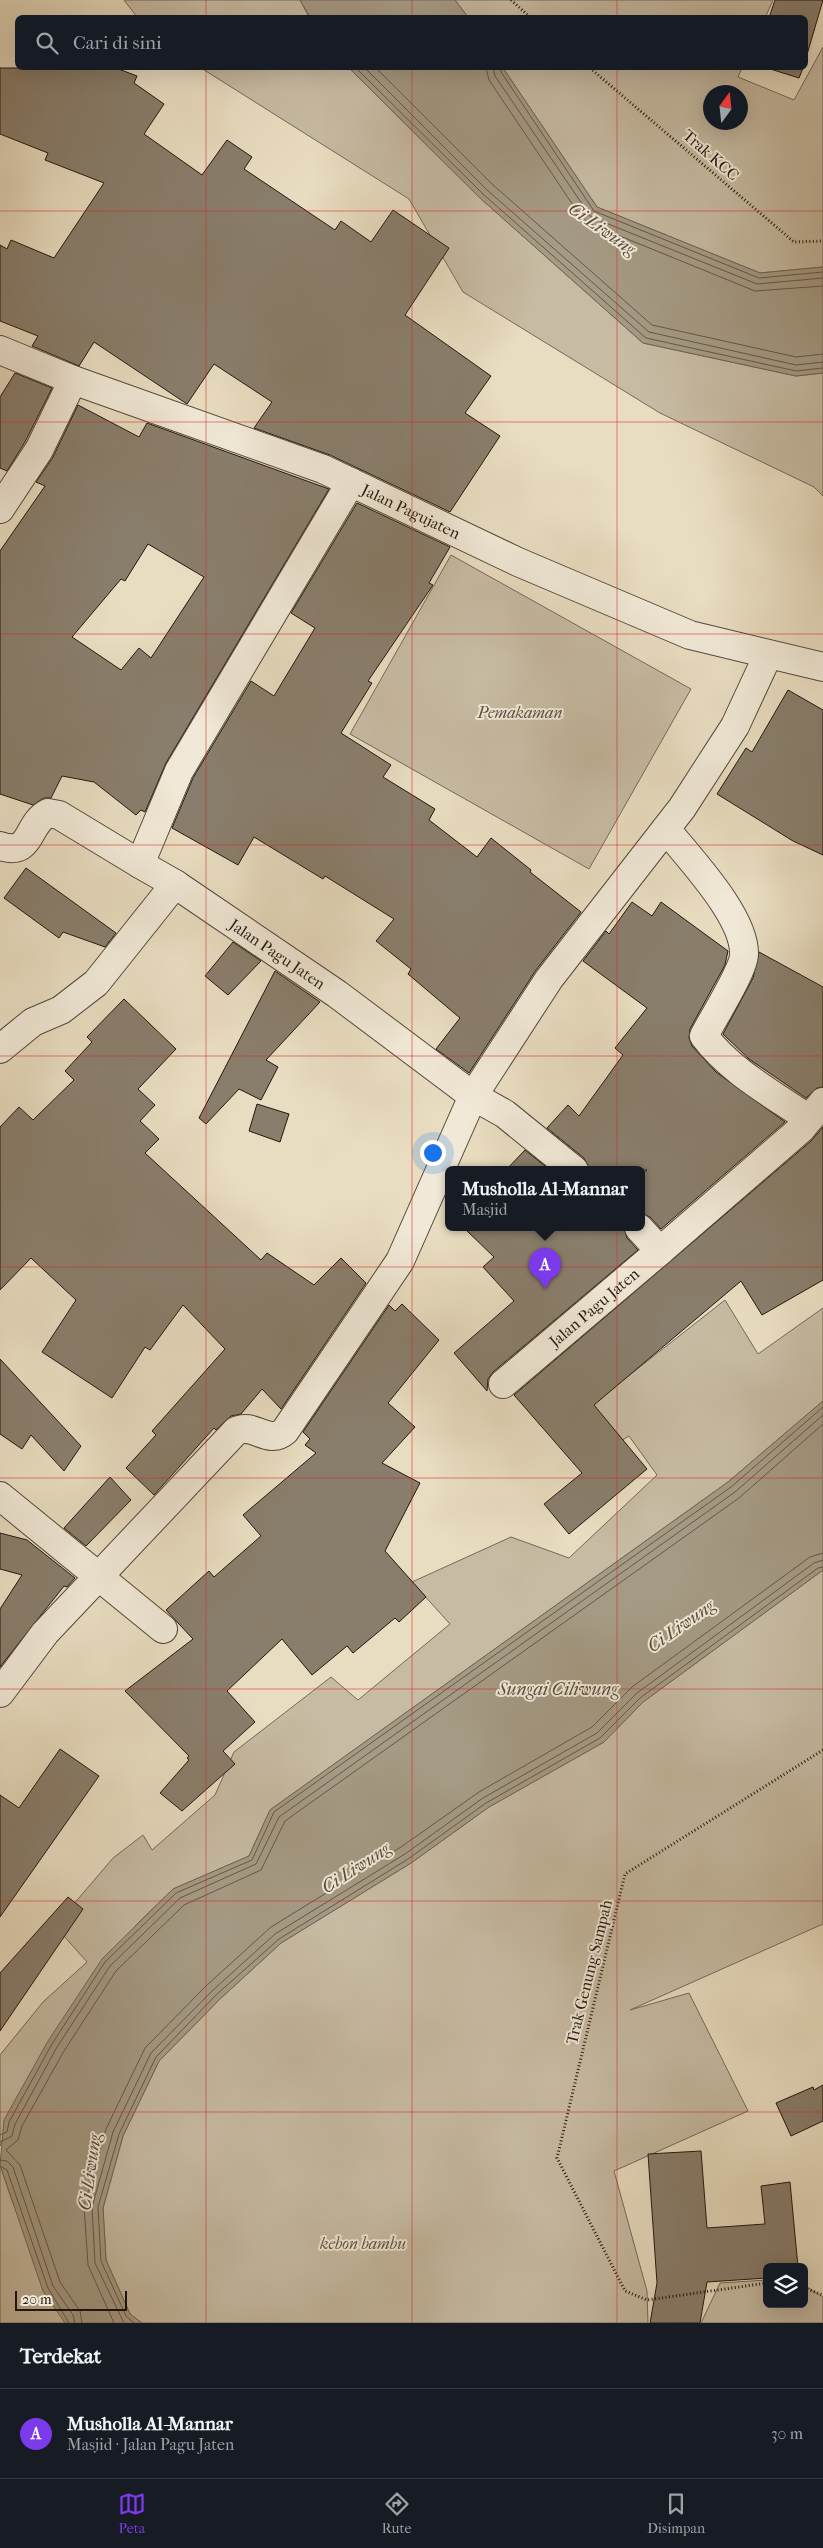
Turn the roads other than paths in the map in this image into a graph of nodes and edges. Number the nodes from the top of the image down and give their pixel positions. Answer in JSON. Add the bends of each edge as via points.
{"nodes":[{"id":1,"x":0,"y":350,"type":"edge"},
{"id":2,"x":73,"y":380,"type":"junction"},
{"id":3,"x":351,"y":482,"type":"junction"},
{"id":4,"x":0,"y":509,"type":"edge"},
{"id":5,"x":768,"y":655,"type":"junction"},
{"id":6,"x":823,"y":667,"type":"edge"},
{"id":7,"x":666,"y":829,"type":"junction"},
{"id":8,"x":0,"y":846,"type":"edge"},
{"id":9,"x":140,"y":864,"type":"junction"},
{"id":10,"x":175,"y":884,"type":"junction"},
{"id":11,"x":0,"y":1049,"type":"edge"},
{"id":12,"x":473,"y":1096,"type":"junction"},
{"id":13,"x":816,"y":1110,"type":"edge"},
{"id":14,"x":569,"y":1166,"type":"edge"},
{"id":15,"x":642,"y":1231,"type":"edge"},
{"id":16,"x":660,"y":1251,"type":"junction"},
{"id":17,"x":503,"y":1384,"type":"dead end"},
{"id":18,"x":0,"y":1496,"type":"edge"},
{"id":19,"x":99,"y":1577,"type":"junction"},
{"id":20,"x":163,"y":1629,"type":"dead end"},
{"id":21,"x":0,"y":1693,"type":"edge"}],
"edges":[{"from":1,"to":2,"type":"street","name":"Jalan Pagujaten"},
{"from":2,"to":3,"type":"street","name":"Jalan Pagujaten","via":[[323,469]]},
{"from":2,"to":4,"type":"street","via":[[39,450]]},
{"from":3,"to":5,"type":"street","name":"Jalan Pagujaten","via":[[611,603],[690,635]]},
{"from":3,"to":9,"type":"street","via":[[179,771]]},
{"from":5,"to":6,"type":"street","name":"Jalan Pagujaten"},
{"from":5,"to":7,"type":"street","via":[[734,726]]},
{"from":7,"to":12,"type":"street","via":[[549,979]]},
{"from":7,"to":13,"type":"street","via":[[736,922],[744,954],[734,983],[704,1036],[714,1050],[753,1080]]},
{"from":8,"to":9,"type":"street","name":"Jalan Pagu Jaten","via":[[11,850],[24,845],[41,818],[48,813],[60,815]]},
{"from":9,"to":10,"type":"street","name":"Jalan Pagu Jaten"},
{"from":10,"to":11,"type":"street","via":[[96,983],[61,1010],[33,1022]]},
{"from":10,"to":12,"type":"street","name":"Jalan Pagu Jaten","via":[[337,994]]},
{"from":12,"to":14,"type":"street","name":"Jalan Pagu Jaten","via":[[505,1114]]},
{"from":12,"to":19,"type":"street","via":[[400,1261],[285,1431],[272,1437],[248,1428],[236,1431]]},
{"from":13,"to":16,"type":"street","name":"Jalan Pagu Jaten","via":[[802,1129]]},
{"from":15,"to":16,"type":"street"},
{"from":16,"to":17,"type":"street","name":"Jalan Pagu Jaten"},
{"from":18,"to":19,"type":"street"},
{"from":19,"to":20,"type":"street"},
{"from":19,"to":21,"type":"street","via":[[45,1633]]}]}
